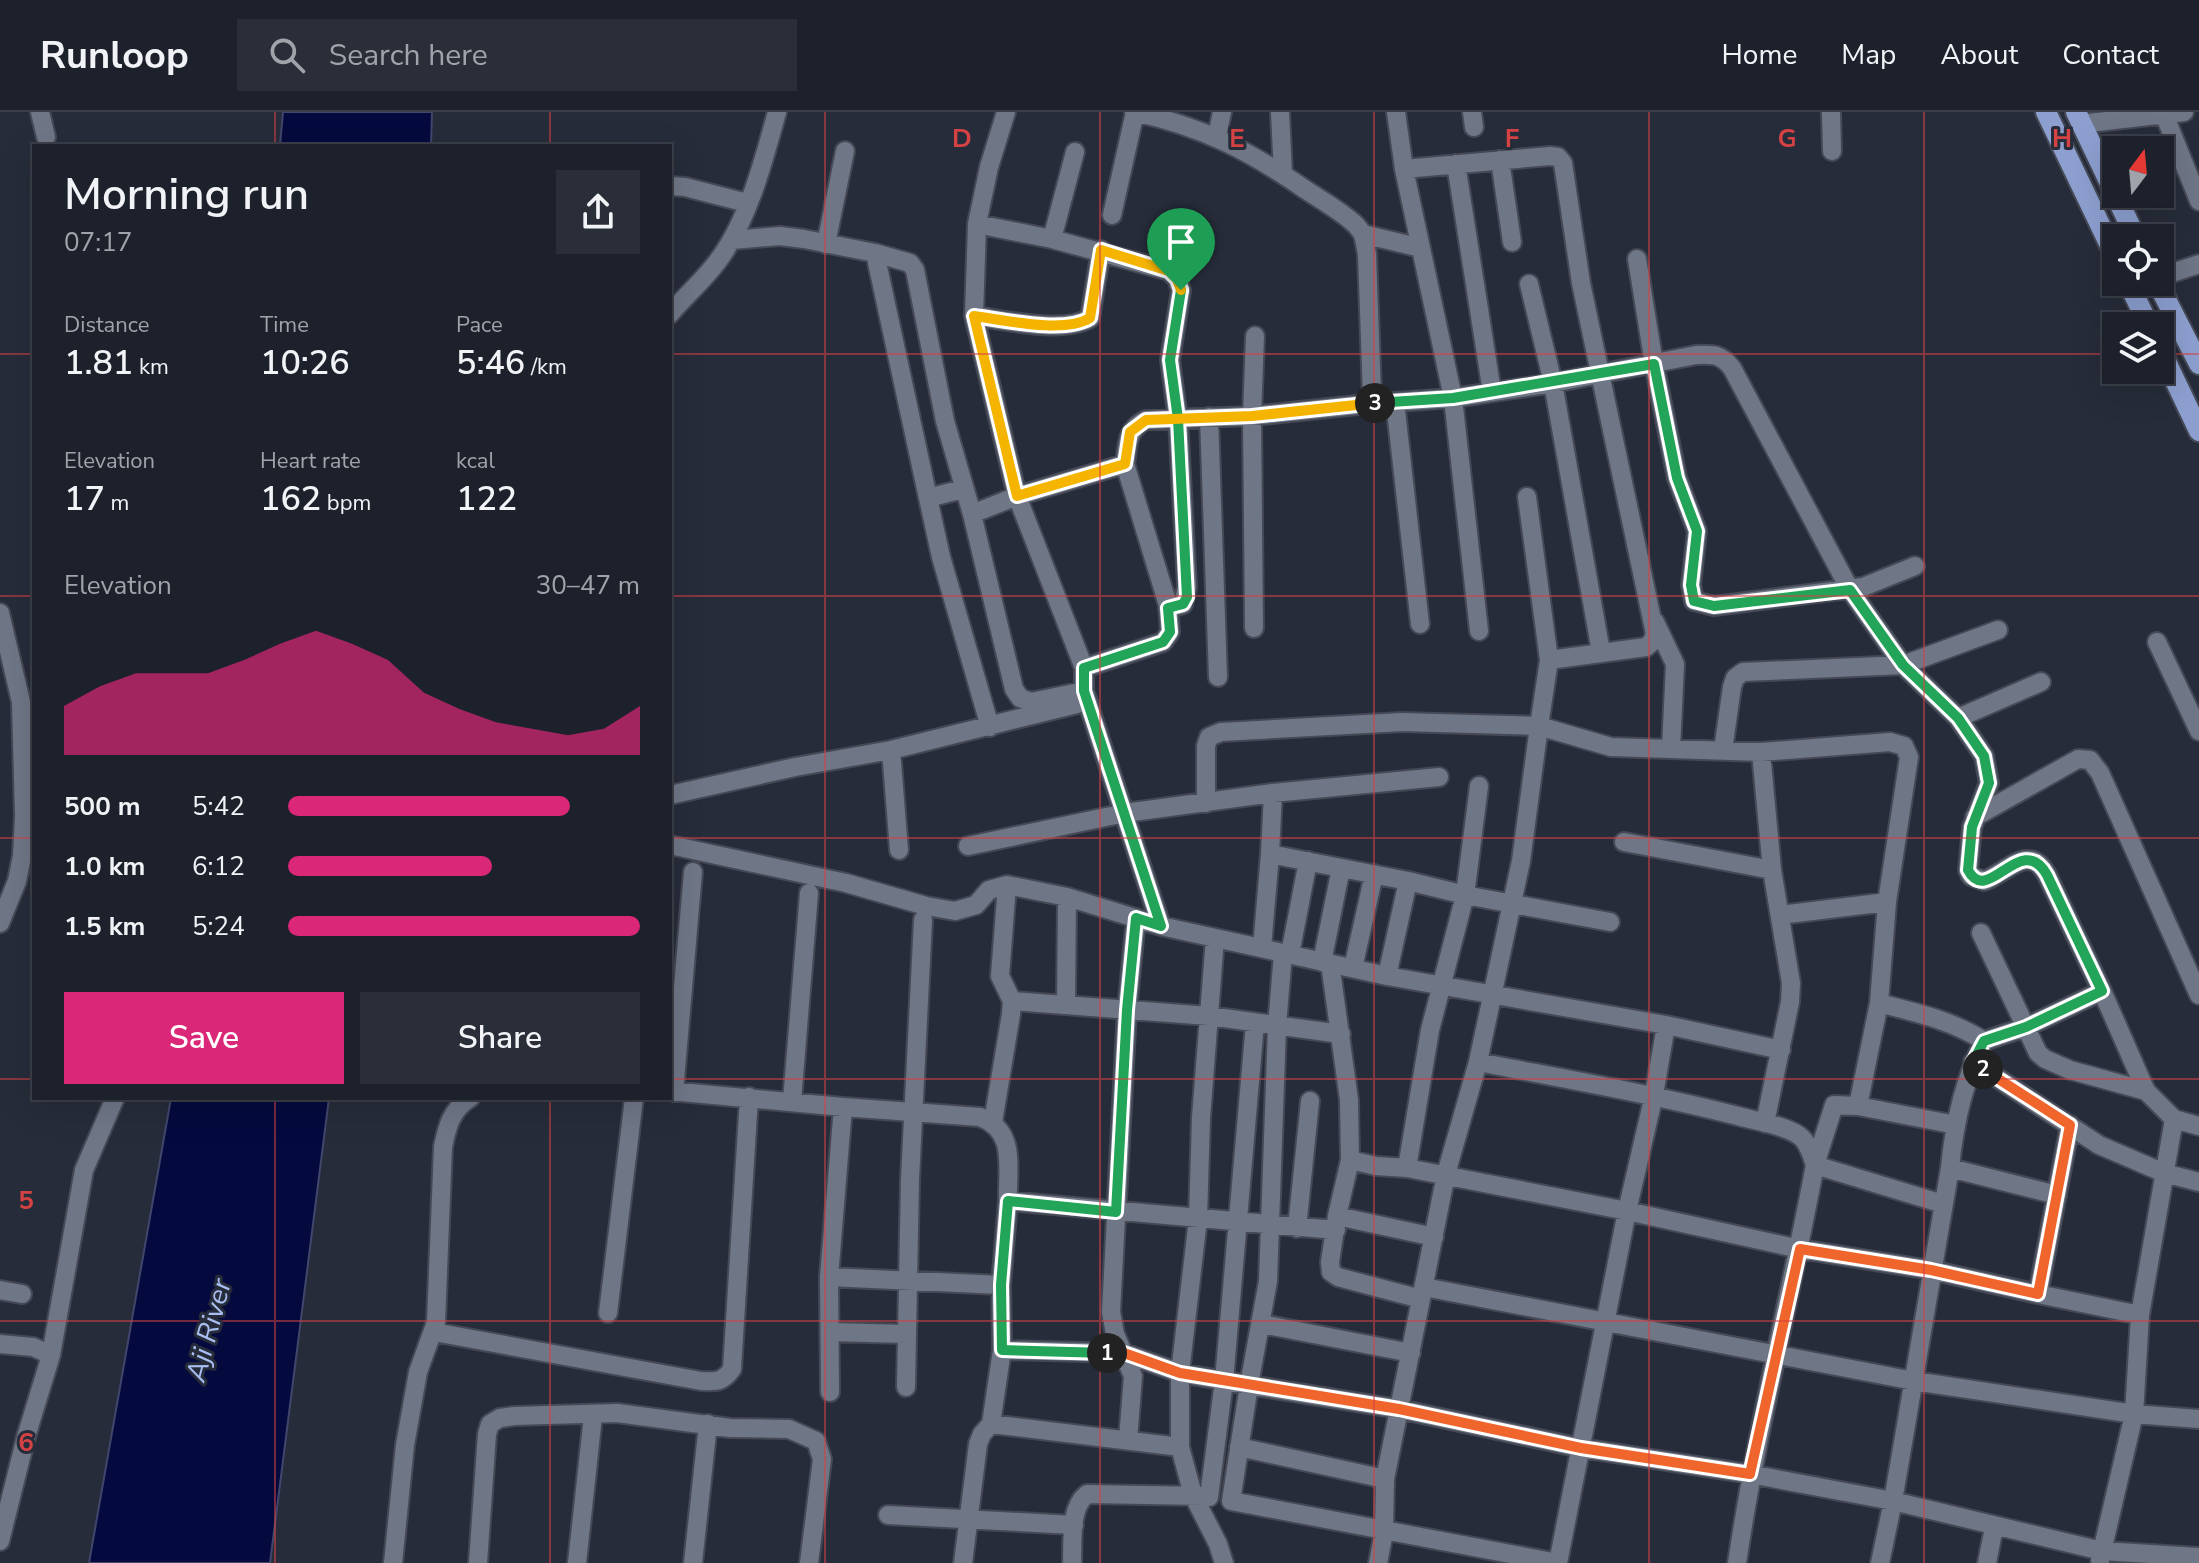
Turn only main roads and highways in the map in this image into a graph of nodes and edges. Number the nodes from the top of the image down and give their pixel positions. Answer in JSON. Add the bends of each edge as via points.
{"nodes":[{"id":1,"x":2046,"y":112,"type":"edge"},
{"id":2,"x":2078,"y":118,"type":"edge"},
{"id":3,"x":2129,"y":224,"type":"edge"},
{"id":4,"x":2102,"y":229,"type":"edge"},
{"id":5,"x":2167,"y":296,"type":"edge"},
{"id":6,"x":2199,"y":364,"type":"edge"},
{"id":7,"x":2174,"y":378,"type":"edge"},
{"id":8,"x":2199,"y":431,"type":"edge"}],
"edges":[{"from":1,"to":4,"type":"main road"},
{"from":2,"to":3,"type":"main road"},
{"from":5,"to":6,"type":"main road"},
{"from":7,"to":8,"type":"main road"}]}
